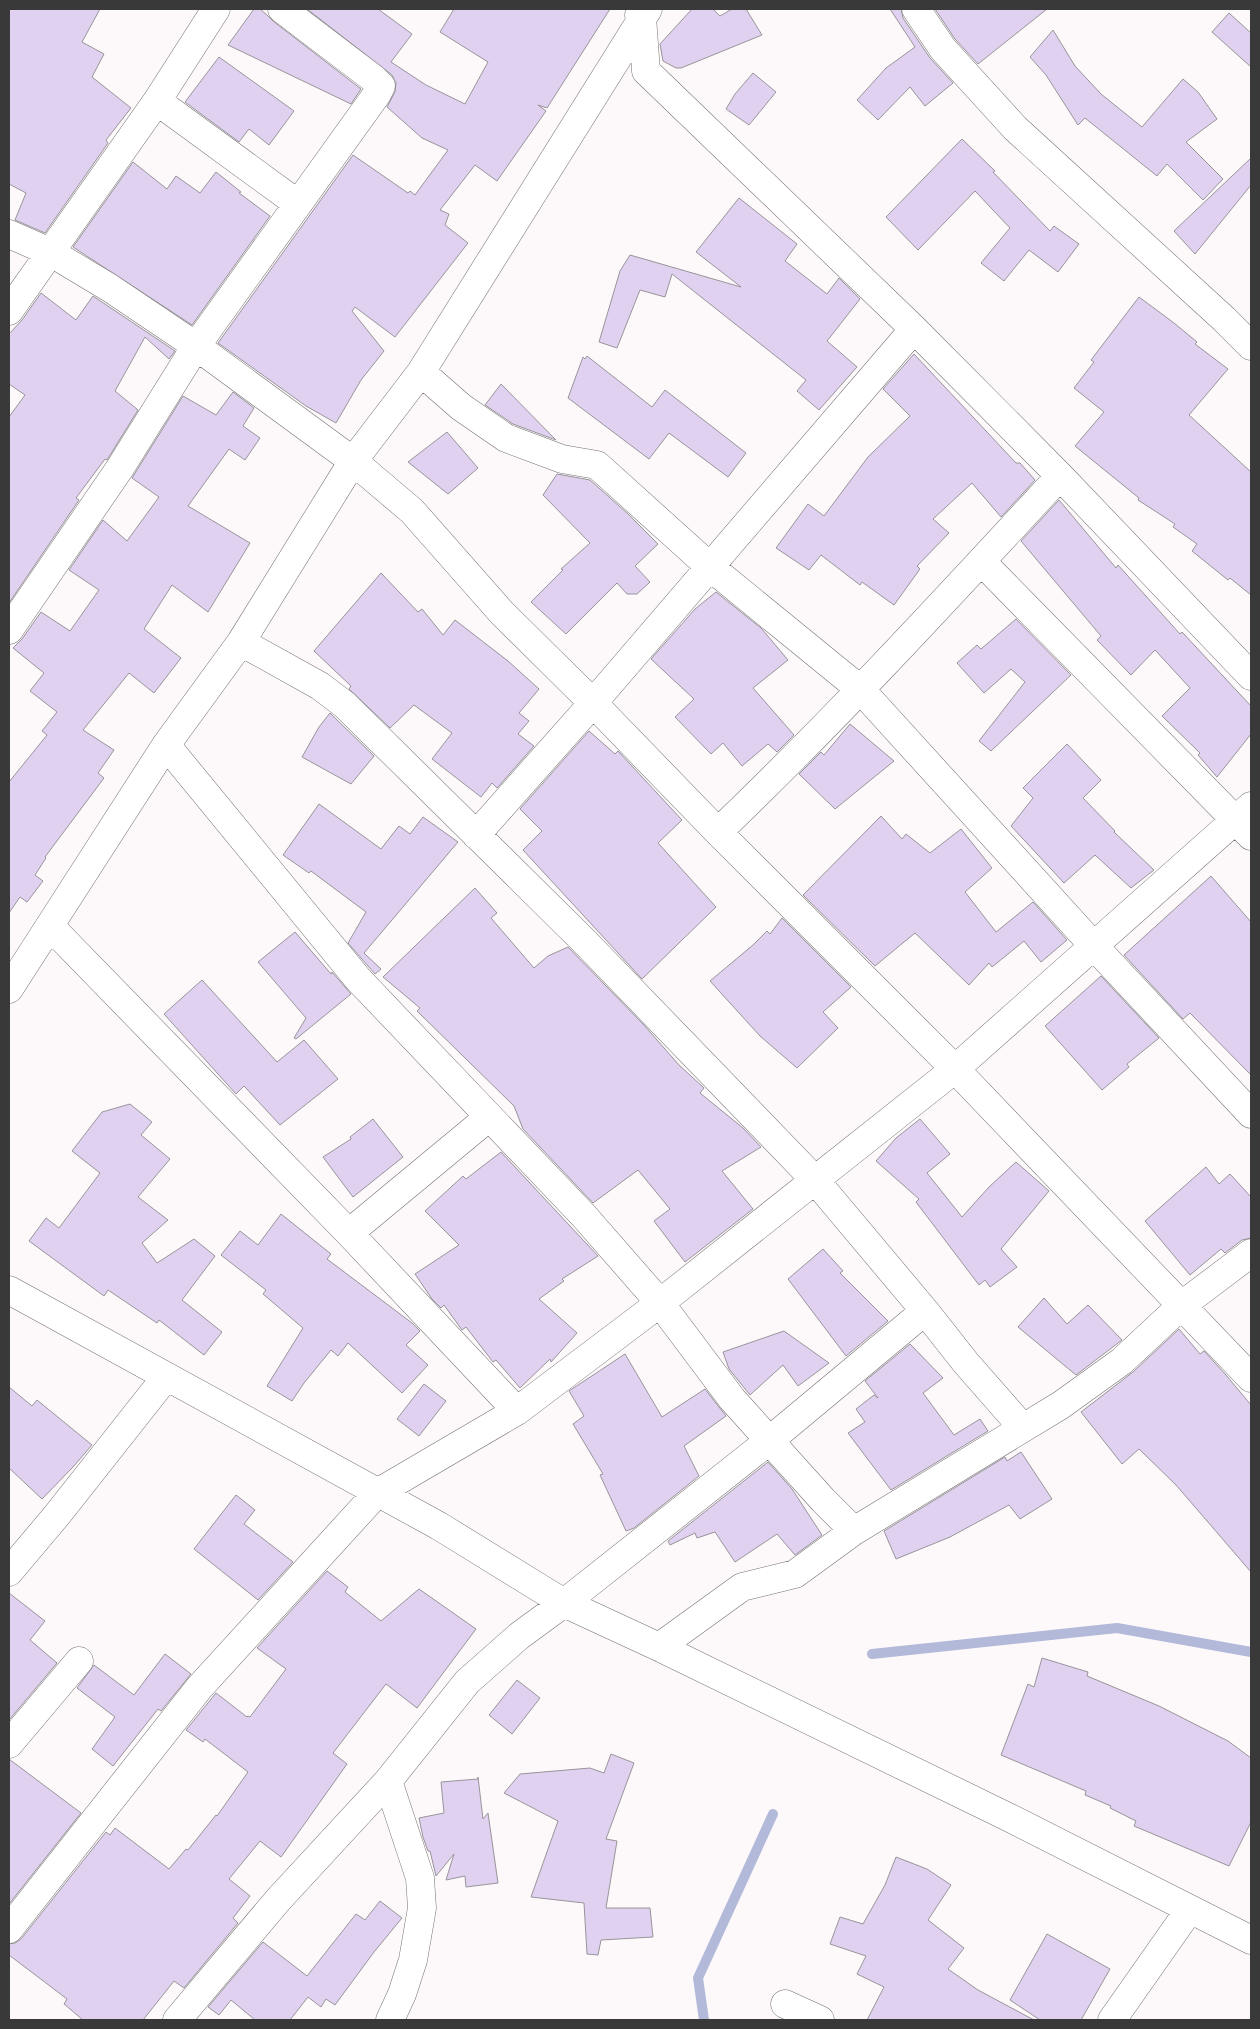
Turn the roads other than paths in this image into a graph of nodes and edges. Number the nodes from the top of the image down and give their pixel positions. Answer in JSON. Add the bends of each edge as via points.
{"nodes":[{"id":1,"x":216,"y":9,"type":"edge"},
{"id":2,"x":282,"y":9,"type":"edge"},
{"id":3,"x":916,"y":9,"type":"edge"},
{"id":4,"x":640,"y":12,"type":"edge"},
{"id":5,"x":157,"y":101,"type":"junction"},
{"id":6,"x":298,"y":204,"type":"junction"},
{"id":7,"x":9,"y":234,"type":"edge"},
{"id":8,"x":50,"y":252,"type":"junction"},
{"id":9,"x":9,"y":311,"type":"edge"},
{"id":10,"x":914,"y":329,"type":"junction"},
{"id":11,"x":196,"y":346,"type":"junction"},
{"id":12,"x":1251,"y":346,"type":"edge"},
{"id":13,"x":421,"y":372,"type":"junction"},
{"id":14,"x":353,"y":461,"type":"junction"},
{"id":15,"x":1060,"y":476,"type":"junction"},
{"id":16,"x":982,"y":561,"type":"junction"},
{"id":17,"x":709,"y":566,"type":"junction"},
{"id":18,"x":9,"y":630,"type":"edge"},
{"id":19,"x":241,"y":642,"type":"junction"},
{"id":20,"x":1251,"y":676,"type":"edge"},
{"id":21,"x":861,"y":690,"type":"junction"},
{"id":22,"x":593,"y":703,"type":"junction"},
{"id":23,"x":166,"y":744,"type":"junction"},
{"id":24,"x":1247,"y":821,"type":"edge"},
{"id":25,"x":718,"y":832,"type":"junction"},
{"id":26,"x":476,"y":835,"type":"junction"},
{"id":27,"x":50,"y":926,"type":"junction"},
{"id":28,"x":1093,"y":946,"type":"junction"},
{"id":29,"x":9,"y":989,"type":"edge"},
{"id":30,"x":955,"y":1069,"type":"junction"},
{"id":31,"x":1251,"y":1114,"type":"edge"},
{"id":32,"x":490,"y":1117,"type":"junction"},
{"id":33,"x":815,"y":1180,"type":"junction"},
{"id":34,"x":349,"y":1234,"type":"junction"},
{"id":35,"x":1251,"y":1253,"type":"edge"},
{"id":36,"x":9,"y":1290,"type":"edge"},
{"id":37,"x":660,"y":1303,"type":"junction"},
{"id":38,"x":1182,"y":1305,"type":"junction"},
{"id":39,"x":925,"y":1311,"type":"junction"},
{"id":40,"x":166,"y":1377,"type":"junction"},
{"id":41,"x":1251,"y":1378,"type":"edge"},
{"id":42,"x":517,"y":1411,"type":"junction"},
{"id":43,"x":1023,"y":1428,"type":"junction"},
{"id":44,"x":770,"y":1440,"type":"junction"},
{"id":45,"x":377,"y":1493,"type":"junction"},
{"id":46,"x":854,"y":1531,"type":"junction"},
{"id":47,"x":9,"y":1572,"type":"edge"},
{"id":48,"x":564,"y":1603,"type":"junction"},
{"id":49,"x":659,"y":1647,"type":"junction"},
{"id":50,"x":79,"y":1661,"type":"dead end"},
{"id":51,"x":9,"y":1744,"type":"edge"},
{"id":52,"x":388,"y":1781,"type":"junction"},
{"id":53,"x":1190,"y":1909,"type":"junction"},
{"id":54,"x":9,"y":1929,"type":"edge"},
{"id":55,"x":1251,"y":1940,"type":"edge"},
{"id":56,"x":785,"y":2004,"type":"dead end"},
{"id":57,"x":177,"y":2020,"type":"edge"},
{"id":58,"x":390,"y":2020,"type":"edge"},
{"id":59,"x":820,"y":2020,"type":"edge"},
{"id":60,"x":1112,"y":2020,"type":"edge"}],
"edges":[{"from":1,"to":5,"type":"street"},
{"from":2,"to":6,"type":"street","via":[[380,86]]},
{"from":3,"to":12,"type":"street","via":[[943,49],[1015,128]]},
{"from":4,"to":10,"type":"street","via":[[646,71]]},
{"from":4,"to":13,"type":"street"},
{"from":5,"to":6,"type":"street"},
{"from":5,"to":8,"type":"street"},
{"from":6,"to":11,"type":"street"},
{"from":7,"to":8,"type":"street"},
{"from":8,"to":9,"type":"street"},
{"from":8,"to":11,"type":"street"},
{"from":10,"to":15,"type":"street"},
{"from":10,"to":17,"type":"street"},
{"from":11,"to":14,"type":"street"},
{"from":11,"to":18,"type":"street","via":[[120,468]]},
{"from":13,"to":14,"type":"street"},
{"from":13,"to":17,"type":"street","via":[[461,407],[506,438],[562,459],[597,465]]},
{"from":14,"to":19,"type":"street"},
{"from":14,"to":22,"type":"street","via":[[412,511],[502,613]]},
{"from":15,"to":16,"type":"street"},
{"from":15,"to":20,"type":"street"},
{"from":16,"to":21,"type":"street"},
{"from":16,"to":24,"type":"street"},
{"from":17,"to":21,"type":"street"},
{"from":17,"to":22,"type":"street"},
{"from":19,"to":23,"type":"street"},
{"from":19,"to":26,"type":"street","via":[[320,686],[345,705]]},
{"from":21,"to":25,"type":"street"},
{"from":21,"to":28,"type":"street"},
{"from":22,"to":25,"type":"street"},
{"from":22,"to":26,"type":"street"},
{"from":23,"to":27,"type":"street"},
{"from":23,"to":32,"type":"street","via":[[358,979]]},
{"from":24,"to":28,"type":"street"},
{"from":25,"to":30,"type":"street"},
{"from":26,"to":33,"type":"street","via":[[585,942]]},
{"from":27,"to":29,"type":"street"},
{"from":27,"to":34,"type":"street"},
{"from":28,"to":30,"type":"street"},
{"from":28,"to":31,"type":"street"},
{"from":30,"to":33,"type":"street"},
{"from":30,"to":38,"type":"street"},
{"from":32,"to":34,"type":"street"},
{"from":32,"to":37,"type":"street","via":[[584,1216]]},
{"from":33,"to":37,"type":"street"},
{"from":33,"to":39,"type":"street"},
{"from":34,"to":42,"type":"street"},
{"from":35,"to":38,"type":"street"},
{"from":36,"to":40,"type":"street"},
{"from":37,"to":42,"type":"street"},
{"from":37,"to":44,"type":"street","via":[[732,1399]]},
{"from":38,"to":41,"type":"street"},
{"from":38,"to":43,"type":"street","via":[[1122,1361]]},
{"from":39,"to":43,"type":"street"},
{"from":39,"to":44,"type":"street"},
{"from":40,"to":45,"type":"street"},
{"from":40,"to":47,"type":"street"},
{"from":42,"to":45,"type":"street"},
{"from":43,"to":46,"type":"street"},
{"from":44,"to":46,"type":"street"},
{"from":44,"to":48,"type":"street"},
{"from":45,"to":48,"type":"street","via":[[439,1526]]},
{"from":45,"to":54,"type":"street","via":[[200,1688]]},
{"from":46,"to":49,"type":"street","via":[[795,1574],[742,1587]]},
{"from":48,"to":49,"type":"street"},
{"from":48,"to":52,"type":"street","via":[[519,1636],[467,1682]]},
{"from":49,"to":53,"type":"street"},
{"from":50,"to":51,"type":"street"},
{"from":52,"to":57,"type":"street","via":[[278,1900]]},
{"from":52,"to":58,"type":"street","via":[[420,1878],[422,1908],[413,1960]]},
{"from":53,"to":55,"type":"street"},
{"from":53,"to":60,"type":"street"},
{"from":56,"to":59,"type":"street"}]}
